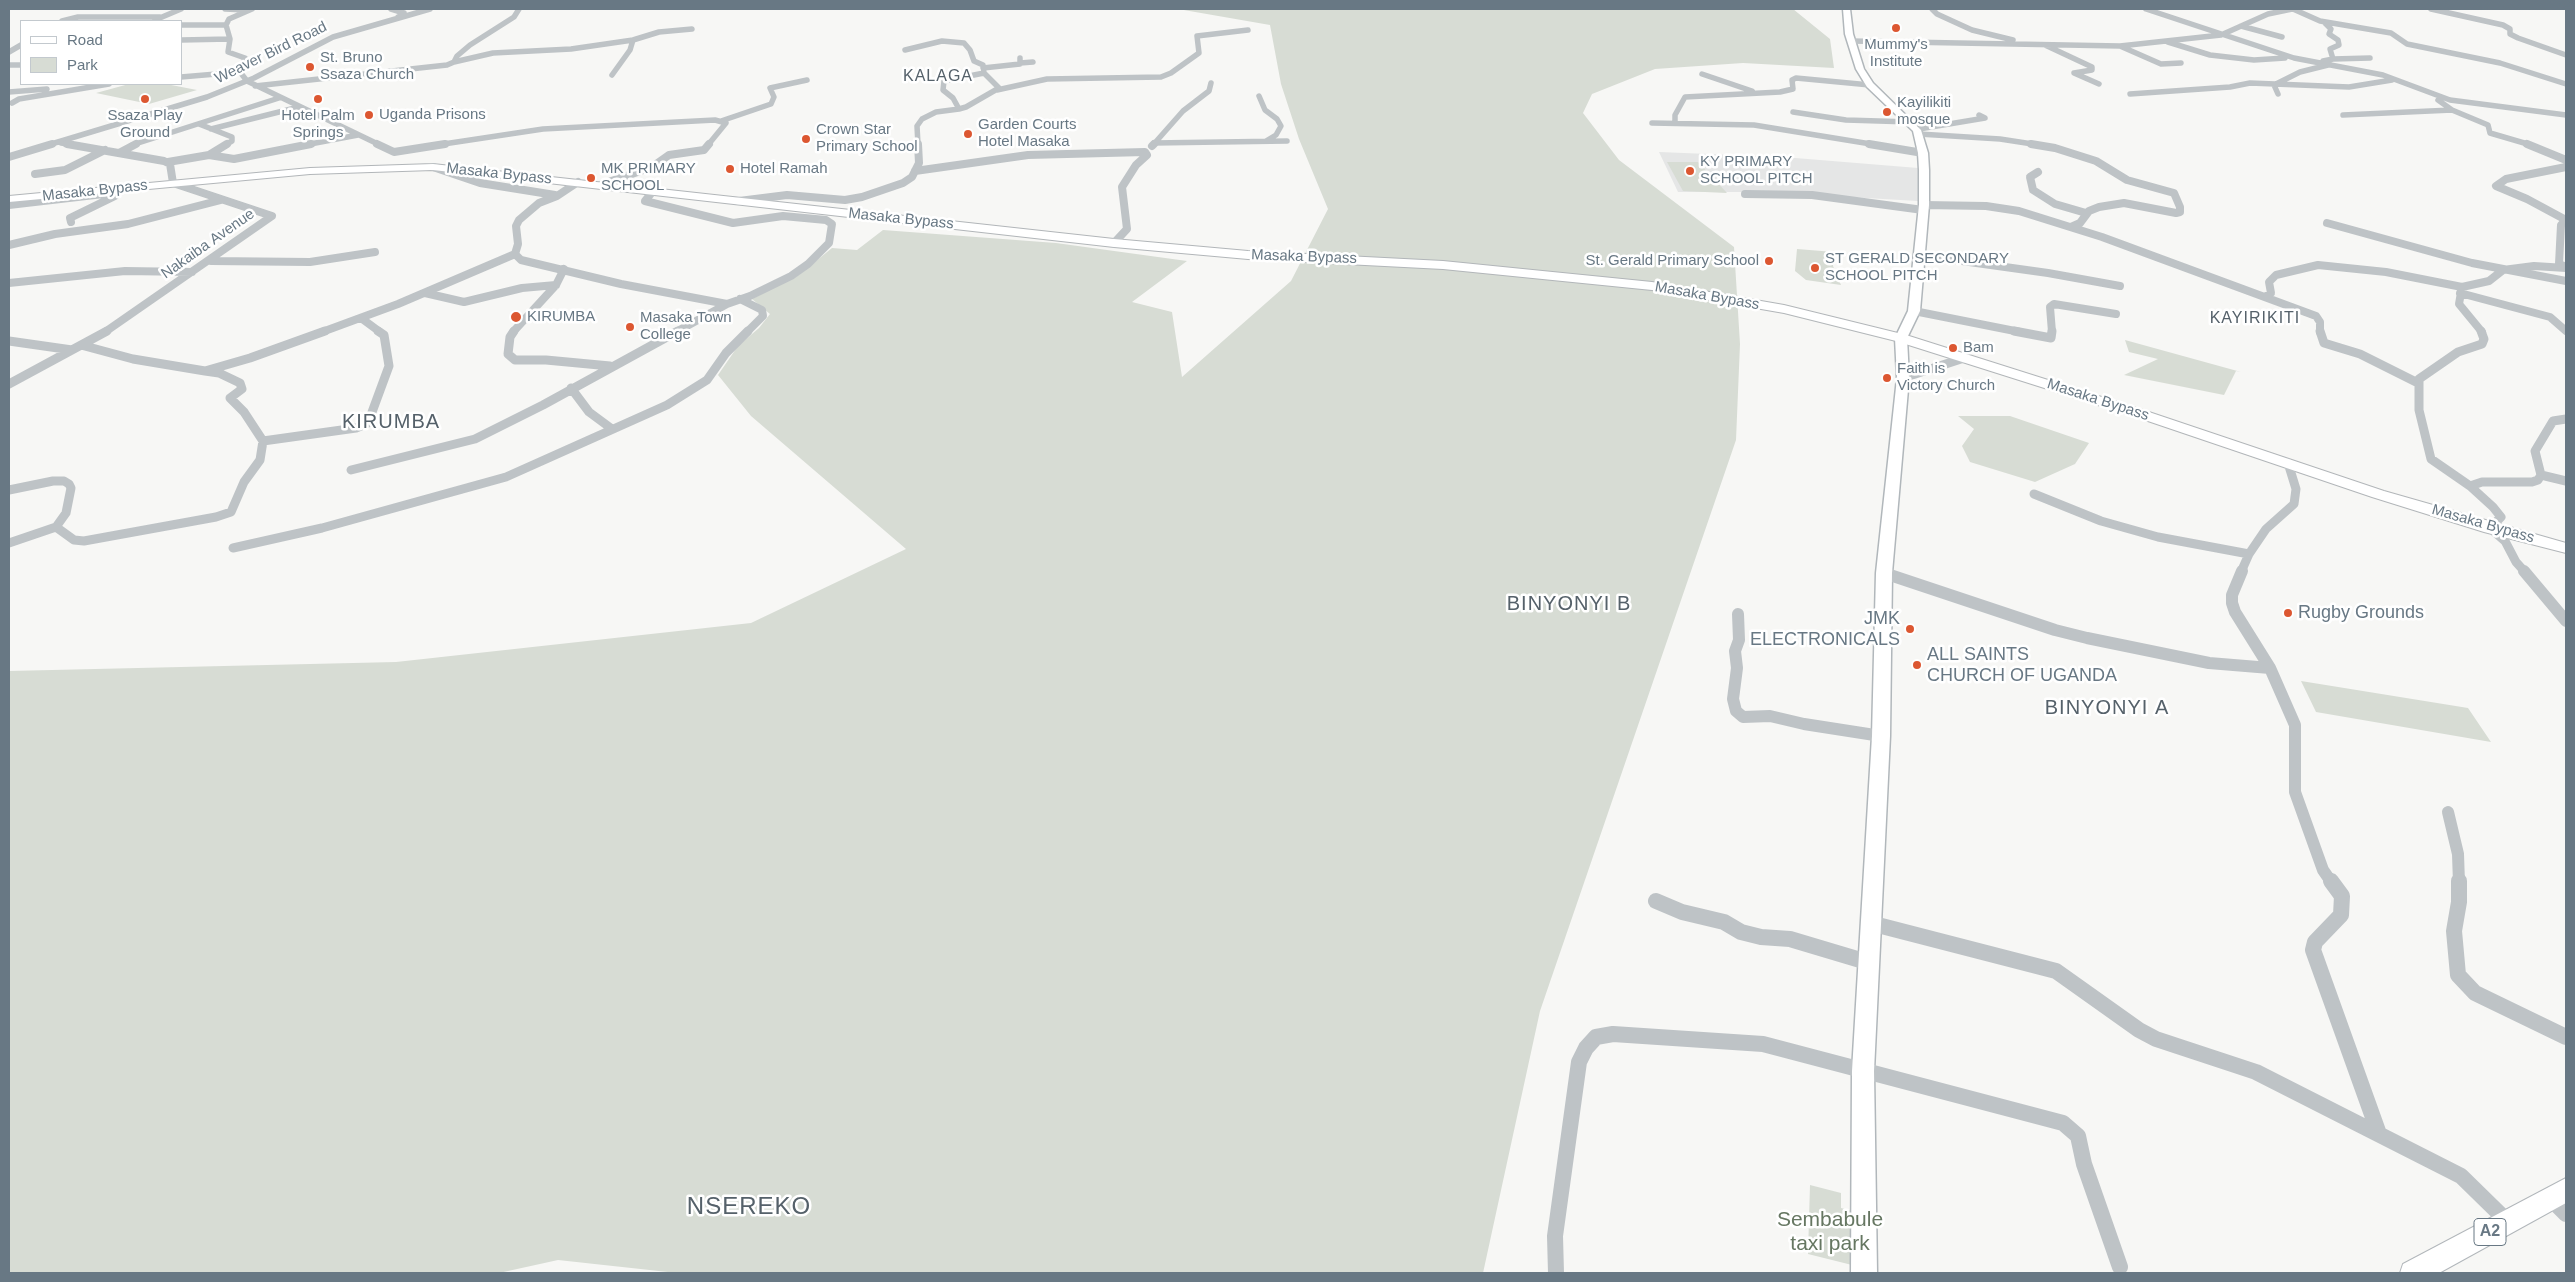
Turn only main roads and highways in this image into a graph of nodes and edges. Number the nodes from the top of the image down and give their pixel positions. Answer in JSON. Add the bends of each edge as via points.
{"nodes":[{"id":1,"x":1846,"y":9,"type":"edge"},
{"id":2,"x":9,"y":199,"type":"edge"},
{"id":3,"x":1901,"y":338,"type":"junction"},
{"id":4,"x":2566,"y":548,"type":"edge"},
{"id":5,"x":2561,"y":1201,"type":"edge"},
{"id":6,"x":1864,"y":1273,"type":"edge"},
{"id":7,"x":2413,"y":1273,"type":"edge"}],
"edges":[{"from":1,"to":3,"type":"main road","via":[[1860,69],[1870,85],[1916,129],[1923,154],[1924,208],[1914,311]]},
{"from":2,"to":3,"type":"highway","name":"Masaka Bypass","via":[[356,168],[432,167],[1114,243],[1238,254],[1443,264],[1652,286],[1784,309]]},
{"from":3,"to":4,"type":"highway","name":"Masaka Bypass","via":[[2490,528]]},
{"from":3,"to":6,"type":"main road","via":[[1903,378],[1884,573],[1881,736],[1867,962],[1863,1070]]},
{"from":5,"to":7,"type":"main road","number":"A2","via":[[2508,1222]]}]}
